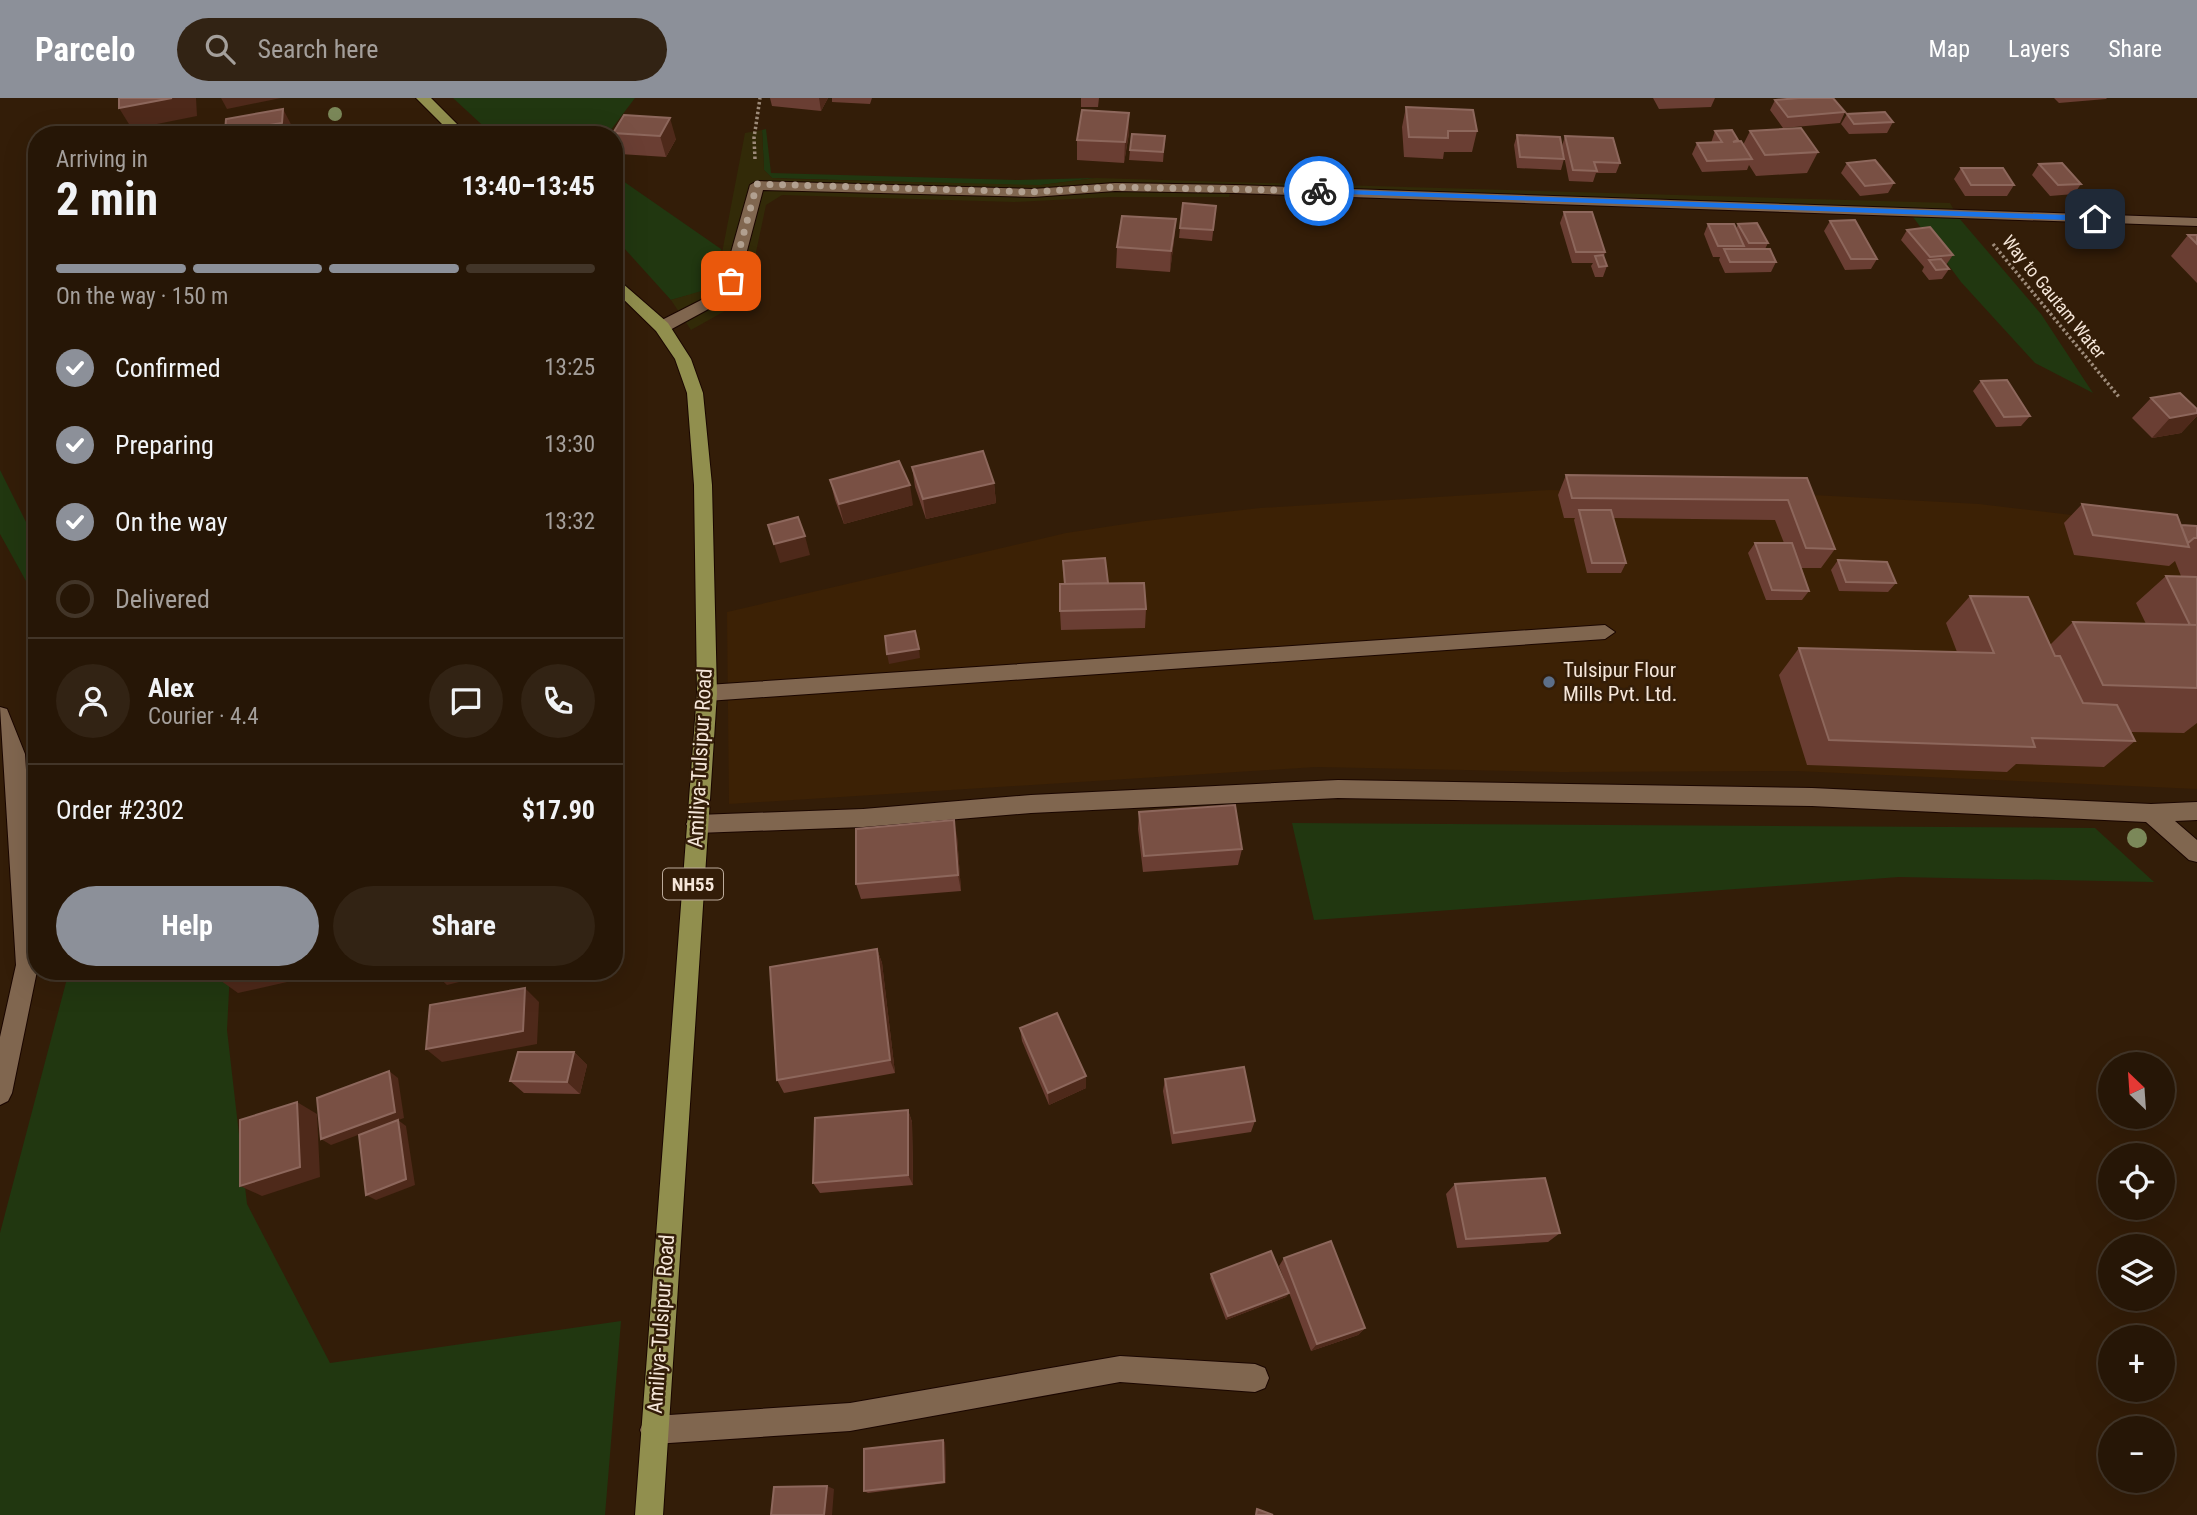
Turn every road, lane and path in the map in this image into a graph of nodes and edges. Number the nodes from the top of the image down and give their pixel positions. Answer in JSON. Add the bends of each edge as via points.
{"nodes":[{"id":1,"x":423,"y":98,"type":"edge"},
{"id":2,"x":760,"y":98,"type":"edge"},
{"id":3,"x":452,"y":126,"type":"edge"},
{"id":4,"x":757,"y":184,"type":"junction"},
{"id":5,"x":1968,"y":214,"type":"junction"},
{"id":6,"x":2197,"y":222,"type":"edge"},
{"id":7,"x":623,"y":290,"type":"edge"},
{"id":8,"x":662,"y":327,"type":"junction"},
{"id":9,"x":2119,"y":397,"type":"dead end"},
{"id":10,"x":1605,"y":632,"type":"dead end"},
{"id":11,"x":707,"y":693,"type":"junction"},
{"id":12,"x":0,"y":715,"type":"edge"},
{"id":13,"x":2197,"y":811,"type":"edge"},
{"id":14,"x":2151,"y":813,"type":"junction"},
{"id":15,"x":697,"y":824,"type":"junction"},
{"id":16,"x":2197,"y":853,"type":"edge"},
{"id":17,"x":0,"y":1093,"type":"edge"},
{"id":18,"x":1255,"y":1378,"type":"dead end"},
{"id":19,"x":654,"y":1430,"type":"junction"},
{"id":20,"x":649,"y":1515,"type":"edge"}],
"edges":[{"from":1,"to":3,"type":"main road"},
{"from":2,"to":4,"type":"path","via":[[754,138]]},
{"from":4,"to":5,"type":"street","via":[[1032,192],[1115,187],[1234,189]]},
{"from":4,"to":8,"type":"street","via":[[731,281],[721,296]]},
{"from":5,"to":6,"type":"street"},
{"from":5,"to":9,"type":"path","name":"Way to Gautam Water"},
{"from":7,"to":8,"type":"main road","name":"Amiliya-Tulsipur Road","number":"NH55"},
{"from":8,"to":11,"type":"main road","name":"Amiliya-Tulsipur Road","number":"NH55","via":[[683,359],[695,393],[703,485]]},
{"from":10,"to":11,"type":"street"},
{"from":11,"to":15,"type":"main road","name":"Amiliya-Tulsipur Road","number":"NH55"},
{"from":12,"to":17,"type":"street","via":[[15,754],[27,965]]},
{"from":13,"to":14,"type":"street"},
{"from":14,"to":15,"type":"street","via":[[1812,797],[1338,789]]},
{"from":14,"to":16,"type":"street"},
{"from":15,"to":19,"type":"main road","name":"Amiliya-Tulsipur Road","number":"NH55"},
{"from":18,"to":19,"type":"street","via":[[1120,1370],[850,1417]]},
{"from":19,"to":20,"type":"main road","name":"Amiliya-Tulsipur Road","number":"NH55"}]}
